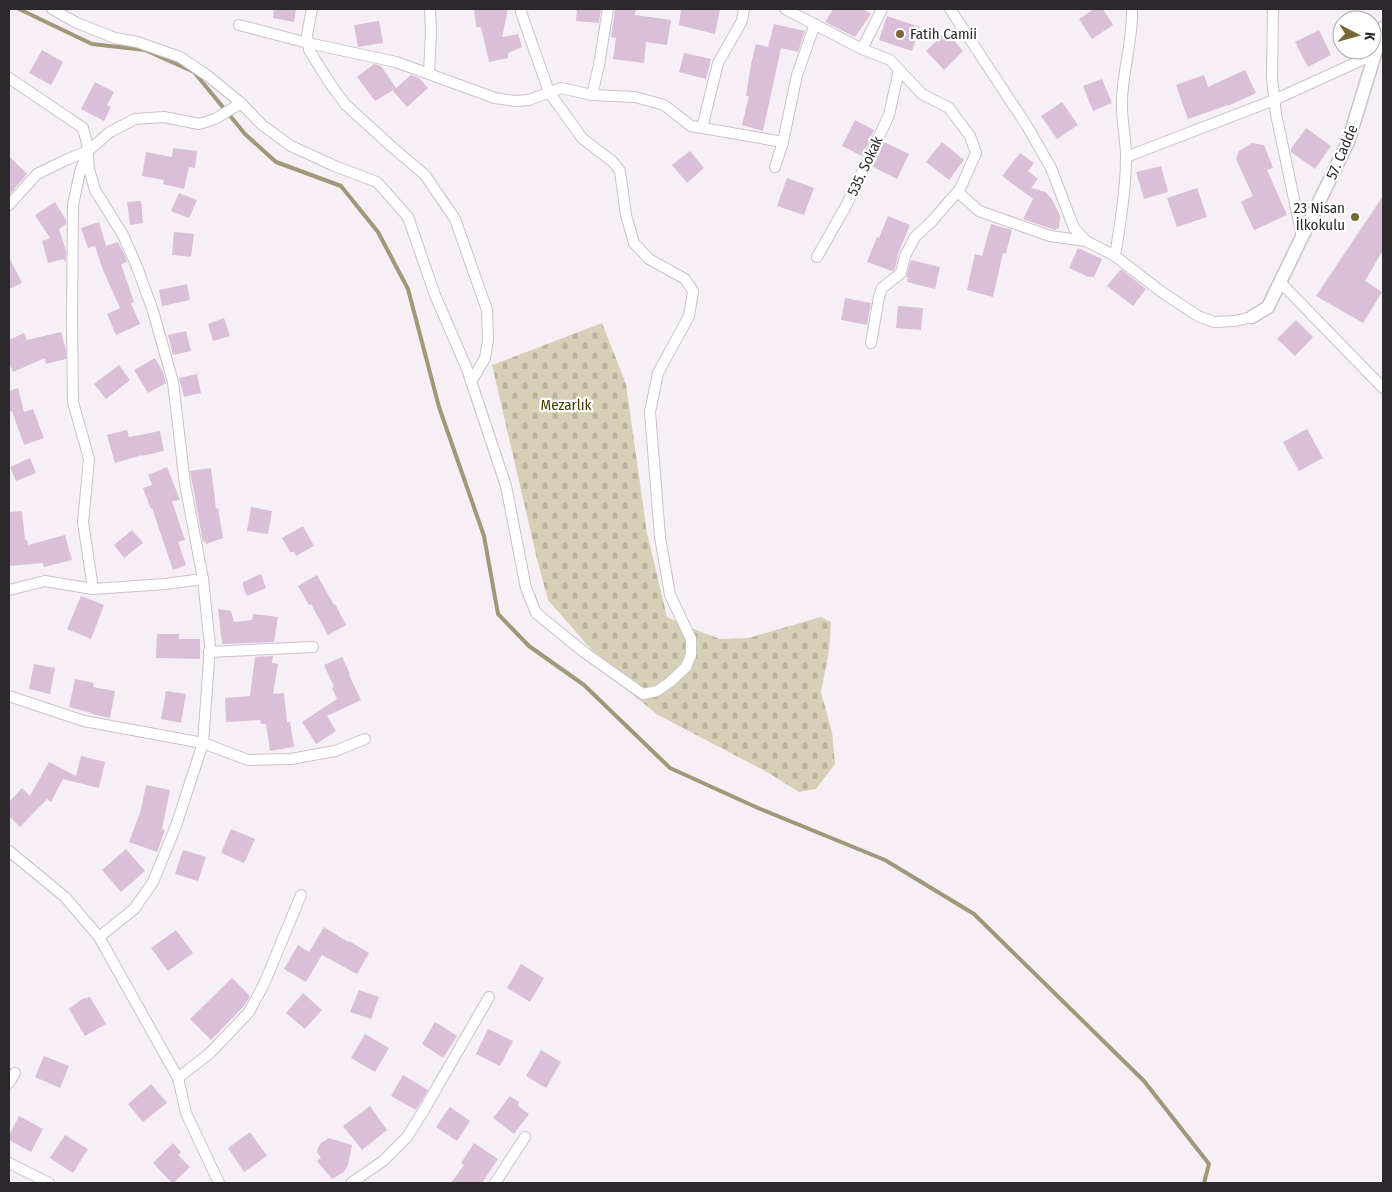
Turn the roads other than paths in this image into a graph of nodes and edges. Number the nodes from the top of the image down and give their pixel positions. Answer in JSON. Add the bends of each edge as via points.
{"nodes":[{"id":1,"x":52,"y":9,"type":"edge"},
{"id":2,"x":312,"y":9,"type":"edge"},
{"id":3,"x":430,"y":9,"type":"edge"},
{"id":4,"x":521,"y":9,"type":"edge"},
{"id":5,"x":608,"y":9,"type":"edge"},
{"id":6,"x":744,"y":9,"type":"edge"},
{"id":7,"x":785,"y":9,"type":"edge"},
{"id":8,"x":882,"y":9,"type":"edge"},
{"id":9,"x":950,"y":9,"type":"edge"},
{"id":10,"x":1132,"y":9,"type":"edge"},
{"id":11,"x":1273,"y":9,"type":"edge"},
{"id":12,"x":815,"y":24,"type":"junction"},
{"id":13,"x":239,"y":25,"type":"dead end"},
{"id":14,"x":308,"y":43,"type":"junction"},
{"id":15,"x":862,"y":49,"type":"junction"},
{"id":16,"x":1363,"y":60,"type":"edge"},
{"id":17,"x":1374,"y":60,"type":"edge"},
{"id":18,"x":900,"y":70,"type":"junction"},
{"id":19,"x":429,"y":74,"type":"junction"},
{"id":20,"x":9,"y":78,"type":"edge"},
{"id":21,"x":549,"y":92,"type":"junction"},
{"id":22,"x":592,"y":95,"type":"junction"},
{"id":23,"x":1274,"y":100,"type":"junction"},
{"id":24,"x":238,"y":105,"type":"junction"},
{"id":25,"x":702,"y":128,"type":"junction"},
{"id":26,"x":783,"y":142,"type":"junction"},
{"id":27,"x":88,"y":151,"type":"junction"},
{"id":28,"x":1126,"y":157,"type":"junction"},
{"id":29,"x":775,"y":167,"type":"dead end"},
{"id":30,"x":958,"y":192,"type":"junction"},
{"id":31,"x":9,"y":205,"type":"edge"},
{"id":32,"x":1302,"y":237,"type":"junction"},
{"id":33,"x":1086,"y":241,"type":"junction"},
{"id":34,"x":1115,"y":256,"type":"junction"},
{"id":35,"x":817,"y":257,"type":"dead end"},
{"id":36,"x":1280,"y":282,"type":"junction"},
{"id":37,"x":1252,"y":316,"type":"joint"},
{"id":38,"x":871,"y":343,"type":"dead end"},
{"id":39,"x":471,"y":382,"type":"junction"},
{"id":40,"x":1383,"y":388,"type":"edge"},
{"id":41,"x":203,"y":579,"type":"junction"},
{"id":42,"x":92,"y":589,"type":"junction"},
{"id":43,"x":9,"y":590,"type":"edge"},
{"id":44,"x":313,"y":647,"type":"dead end"},
{"id":45,"x":209,"y":652,"type":"junction"},
{"id":46,"x":9,"y":696,"type":"edge"},
{"id":47,"x":365,"y":739,"type":"dead end"},
{"id":48,"x":203,"y":743,"type":"junction"},
{"id":49,"x":9,"y":851,"type":"edge"},
{"id":50,"x":301,"y":895,"type":"dead end"},
{"id":51,"x":99,"y":937,"type":"junction"},
{"id":52,"x":489,"y":997,"type":"dead end"},
{"id":53,"x":15,"y":1073,"type":"dead end"},
{"id":54,"x":178,"y":1078,"type":"junction"},
{"id":55,"x":9,"y":1083,"type":"edge"},
{"id":56,"x":525,"y":1137,"type":"dead end"},
{"id":57,"x":9,"y":1163,"type":"edge"},
{"id":58,"x":50,"y":1183,"type":"edge"},
{"id":59,"x":219,"y":1183,"type":"edge"},
{"id":60,"x":351,"y":1183,"type":"edge"},
{"id":61,"x":495,"y":1183,"type":"edge"}],
"edges":[{"from":1,"to":24,"type":"street","via":[[115,38],[180,57],[208,76]]},
{"from":2,"to":14,"type":"street"},
{"from":3,"to":19,"type":"street"},
{"from":4,"to":21,"type":"street"},
{"from":5,"to":22,"type":"street"},
{"from":6,"to":25,"type":"street","via":[[742,20],[718,63]]},
{"from":7,"to":12,"type":"street"},
{"from":8,"to":15,"type":"street"},
{"from":9,"to":33,"type":"street","via":[[1027,126],[1050,168],[1074,228]]},
{"from":10,"to":28,"type":"street","via":[[1122,102]]},
{"from":11,"to":23,"type":"street"},
{"from":12,"to":15,"type":"street"},
{"from":12,"to":26,"type":"street","via":[[797,75]]},
{"from":13,"to":14,"type":"street"},
{"from":14,"to":19,"type":"street","via":[[396,62]]},
{"from":14,"to":39,"type":"street","via":[[309,50],[346,105],[426,175],[455,219],[487,310],[485,358]]},
{"from":15,"to":18,"type":"street","via":[[890,60]]},
{"from":16,"to":23,"type":"street"},
{"from":17,"to":32,"type":"street","name":"57. Cadde","via":[[1348,142]]},
{"from":18,"to":30,"type":"street","via":[[922,94],[949,108],[970,136],[976,153]]},
{"from":18,"to":35,"type":"street","name":"535. Sokak","via":[[889,115],[847,204]]},
{"from":19,"to":21,"type":"street","via":[[495,98],[529,100]]},
{"from":20,"to":27,"type":"street","via":[[83,128]]},
{"from":21,"to":22,"type":"street","via":[[561,88]]},
{"from":21,"to":39,"type":"street","via":[[582,138],[614,162],[620,171],[626,215],[634,243],[649,258],[686,279],[693,291],[689,316],[658,373],[650,412],[660,537],[670,596],[691,639],[686,668],[657,691],[643,694],[536,613],[526,588],[506,486]]},
{"from":22,"to":25,"type":"street","via":[[635,97],[664,106],[691,126]]},
{"from":23,"to":28,"type":"street"},
{"from":23,"to":32,"type":"street"},
{"from":24,"to":27,"type":"street","via":[[215,119],[199,124],[164,117],[135,119],[110,132]]},
{"from":24,"to":39,"type":"street","via":[[291,146],[377,182],[408,217],[435,295]]},
{"from":25,"to":26,"type":"street"},
{"from":26,"to":29,"type":"street"},
{"from":27,"to":31,"type":"street","via":[[37,174]]},
{"from":27,"to":41,"type":"street","via":[[95,190],[123,235],[137,267],[173,382],[185,484]]},
{"from":27,"to":42,"type":"street","via":[[73,204],[72,319],[73,402],[89,459],[83,522]]},
{"from":28,"to":34,"type":"street"},
{"from":30,"to":33,"type":"street","via":[[979,211],[1050,236]]},
{"from":30,"to":38,"type":"street","via":[[915,237],[901,273],[882,288]]},
{"from":32,"to":36,"type":"street","name":"57. Cadde"},
{"from":33,"to":34,"type":"street"},
{"from":34,"to":37,"type":"street","via":[[1198,316],[1214,322]]},
{"from":36,"to":37,"type":"street","name":"57. Cadde","via":[[1268,307]]},
{"from":36,"to":40,"type":"street"},
{"from":41,"to":42,"type":"street"},
{"from":41,"to":45,"type":"street"},
{"from":42,"to":43,"type":"street","via":[[45,581]]},
{"from":44,"to":45,"type":"street"},
{"from":45,"to":48,"type":"street"},
{"from":46,"to":48,"type":"street","via":[[84,721]]},
{"from":47,"to":48,"type":"street","via":[[336,752],[291,759],[248,760]]},
{"from":48,"to":51,"type":"street","via":[[176,826],[153,882],[134,909]]},
{"from":49,"to":51,"type":"street","via":[[65,897]]},
{"from":50,"to":54,"type":"street","via":[[249,1012],[210,1053]]},
{"from":51,"to":54,"type":"street"},
{"from":52,"to":60,"type":"street","via":[[407,1137],[383,1161]]},
{"from":53,"to":55,"type":"street"},
{"from":54,"to":59,"type":"street","via":[[186,1113]]},
{"from":56,"to":61,"type":"street"},
{"from":57,"to":58,"type":"street"}]}
